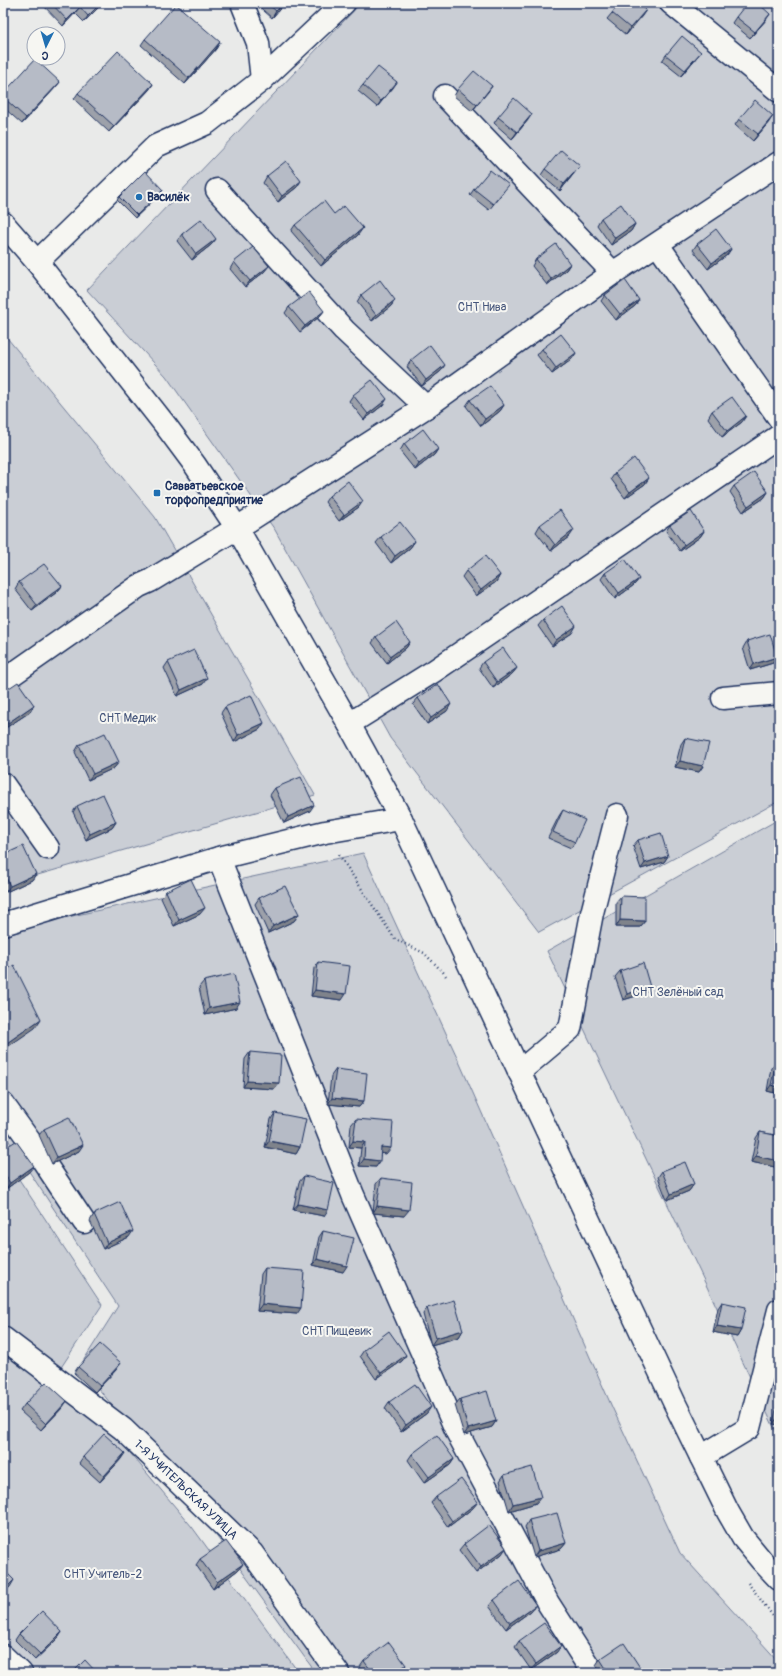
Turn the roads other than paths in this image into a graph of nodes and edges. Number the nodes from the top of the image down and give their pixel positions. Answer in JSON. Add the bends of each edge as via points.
{"nodes":[{"id":1,"x":242,"y":3,"type":"edge"},
{"id":2,"x":344,"y":3,"type":"edge"},
{"id":3,"x":671,"y":3,"type":"edge"},
{"id":4,"x":262,"y":80,"type":"junction"},
{"id":5,"x":779,"y":91,"type":"edge"},
{"id":6,"x":446,"y":96,"type":"dead end"},
{"id":7,"x":779,"y":163,"type":"edge"},
{"id":8,"x":216,"y":190,"type":"dead end"},
{"id":9,"x":3,"y":223,"type":"edge"},
{"id":10,"x":658,"y":244,"type":"junction"},
{"id":11,"x":37,"y":262,"type":"junction"},
{"id":12,"x":613,"y":273,"type":"junction"},
{"id":13,"x":426,"y":407,"type":"junction"},
{"id":14,"x":779,"y":418,"type":"edge"},
{"id":15,"x":779,"y":436,"type":"edge"},
{"id":16,"x":237,"y":528,"type":"junction"},
{"id":17,"x":3,"y":681,"type":"edge"},
{"id":18,"x":779,"y":693,"type":"edge"},
{"id":19,"x":723,"y":698,"type":"dead end"},
{"id":20,"x":349,"y":724,"type":"junction"},
{"id":21,"x":3,"y":784,"type":"edge"},
{"id":22,"x":617,"y":815,"type":"dead end"},
{"id":23,"x":401,"y":819,"type":"junction"},
{"id":24,"x":48,"y":848,"type":"dead end"},
{"id":25,"x":219,"y":858,"type":"junction"},
{"id":26,"x":3,"y":924,"type":"edge"},
{"id":27,"x":519,"y":1072,"type":"junction"},
{"id":28,"x":3,"y":1104,"type":"edge"},
{"id":29,"x":84,"y":1222,"type":"dead end"},
{"id":30,"x":779,"y":1310,"type":"edge"},
{"id":31,"x":3,"y":1338,"type":"edge"},
{"id":32,"x":701,"y":1456,"type":"junction"},
{"id":33,"x":779,"y":1579,"type":"edge"},
{"id":34,"x":3,"y":1656,"type":"edge"},
{"id":35,"x":21,"y":1673,"type":"edge"},
{"id":36,"x":338,"y":1673,"type":"edge"},
{"id":37,"x":593,"y":1673,"type":"edge"}],
"edges":[{"from":1,"to":4,"type":"main road","via":[[258,42]]},
{"from":2,"to":4,"type":"main road"},
{"from":3,"to":5,"type":"main road"},
{"from":4,"to":11,"type":"main road","via":[[207,123],[156,146]]},
{"from":6,"to":12,"type":"main road"},
{"from":7,"to":10,"type":"main road"},
{"from":8,"to":13,"type":"main road","via":[[344,330]]},
{"from":9,"to":11,"type":"main road"},
{"from":10,"to":12,"type":"main road"},
{"from":10,"to":14,"type":"main road"},
{"from":11,"to":16,"type":"main road","via":[[166,426]]},
{"from":12,"to":13,"type":"main road"},
{"from":13,"to":16,"type":"main road"},
{"from":15,"to":20,"type":"main road","via":[[434,671]]},
{"from":16,"to":17,"type":"main road","via":[[139,586]]},
{"from":16,"to":20,"type":"main road"},
{"from":18,"to":19,"type":"main road"},
{"from":20,"to":23,"type":"main road"},
{"from":21,"to":24,"type":"main road"},
{"from":22,"to":27,"type":"main road","via":[[592,913],[570,1029]]},
{"from":23,"to":25,"type":"main road","via":[[325,832]]},
{"from":23,"to":27,"type":"main road"},
{"from":25,"to":26,"type":"main road"},
{"from":25,"to":37,"type":"main road","via":[[353,1194],[457,1432],[548,1603]]},
{"from":27,"to":32,"type":"main road"},
{"from":28,"to":29,"type":"main road"},
{"from":30,"to":32,"type":"main road","via":[[749,1428]]},
{"from":31,"to":36,"type":"main road","name":"1-Я УЧИТЕЛЬСКАЯ УЛИЦА","via":[[123,1429],[252,1553]]},
{"from":32,"to":33,"type":"main road","via":[[743,1538]]},
{"from":34,"to":35,"type":"main road"}]}
